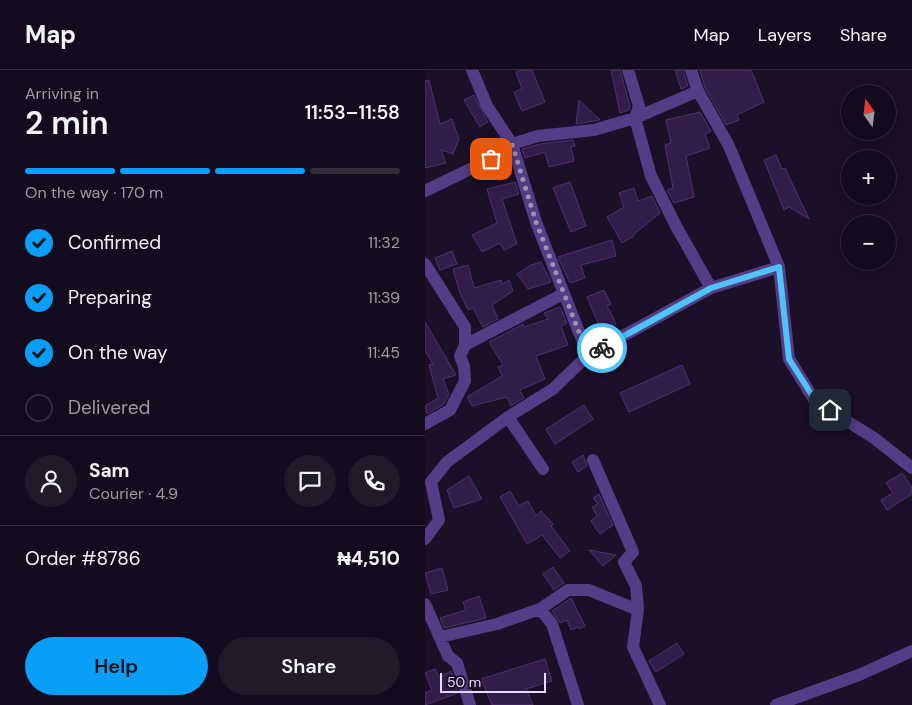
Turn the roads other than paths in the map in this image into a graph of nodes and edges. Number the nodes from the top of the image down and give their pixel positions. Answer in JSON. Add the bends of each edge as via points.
{"nodes":[{"id":1,"x":472,"y":70,"type":"edge"},
{"id":2,"x":628,"y":70,"type":"edge"},
{"id":3,"x":691,"y":70,"type":"edge"},
{"id":4,"x":698,"y":91,"type":"junction"},
{"id":5,"x":635,"y":118,"type":"junction"},
{"id":6,"x":512,"y":144,"type":"junction"},
{"id":7,"x":425,"y":191,"type":"edge"},
{"id":8,"x":425,"y":264,"type":"edge"},
{"id":9,"x":779,"y":267,"type":"junction"},
{"id":10,"x":711,"y":288,"type":"junction"},
{"id":11,"x":563,"y":294,"type":"junction"},
{"id":12,"x":465,"y":345,"type":"junction"},
{"id":13,"x":588,"y":355,"type":"junction"},
{"id":14,"x":508,"y":417,"type":"junction"},
{"id":15,"x":425,"y":424,"type":"edge"},
{"id":16,"x":593,"y":460,"type":"dead end"},
{"id":17,"x":912,"y":468,"type":"edge"},
{"id":18,"x":543,"y":469,"type":"dead end"},
{"id":19,"x":428,"y":483,"type":"edge"},
{"id":20,"x":425,"y":539,"type":"edge"},
{"id":21,"x":425,"y":604,"type":"edge"},
{"id":22,"x":540,"y":609,"type":"junction"},
{"id":23,"x":638,"y":610,"type":"junction"},
{"id":24,"x":440,"y":637,"type":"junction"},
{"id":25,"x":912,"y":650,"type":"edge"},
{"id":26,"x":470,"y":705,"type":"edge"},
{"id":27,"x":578,"y":705,"type":"edge"},
{"id":28,"x":660,"y":705,"type":"edge"},
{"id":29,"x":775,"y":705,"type":"edge"}],
"edges":[{"from":1,"to":6,"type":"street","via":[[487,106]]},
{"from":2,"to":5,"type":"street","via":[[639,106]]},
{"from":3,"to":4,"type":"street"},
{"from":4,"to":5,"type":"street"},
{"from":4,"to":9,"type":"street","via":[[721,130]]},
{"from":5,"to":6,"type":"street","via":[[594,130],[538,136]]},
{"from":5,"to":10,"type":"street","via":[[651,176]]},
{"from":6,"to":7,"type":"street","via":[[491,159]]},
{"from":6,"to":11,"type":"street"},
{"from":8,"to":12,"type":"street","via":[[465,327]]},
{"from":9,"to":10,"type":"street"},
{"from":9,"to":17,"type":"street","via":[[789,359],[815,400],[874,438]]},
{"from":10,"to":13,"type":"street"},
{"from":11,"to":12,"type":"street"},
{"from":11,"to":13,"type":"street"},
{"from":12,"to":15,"type":"street","via":[[460,356],[465,381],[450,410]]},
{"from":13,"to":14,"type":"street","via":[[553,389]]},
{"from":14,"to":18,"type":"street"},
{"from":14,"to":19,"type":"street","via":[[447,462]]},
{"from":16,"to":23,"type":"street","via":[[633,552],[624,562],[636,586]]},
{"from":19,"to":20,"type":"street","via":[[439,520]]},
{"from":21,"to":24,"type":"street"},
{"from":22,"to":23,"type":"street","via":[[568,590],[589,590]]},
{"from":22,"to":24,"type":"street","via":[[497,624]]},
{"from":22,"to":27,"type":"street","via":[[552,624]]},
{"from":23,"to":28,"type":"street","via":[[633,647]]},
{"from":24,"to":26,"type":"street","via":[[448,656],[457,662]]},
{"from":25,"to":29,"type":"street","via":[[859,676]]}]}
